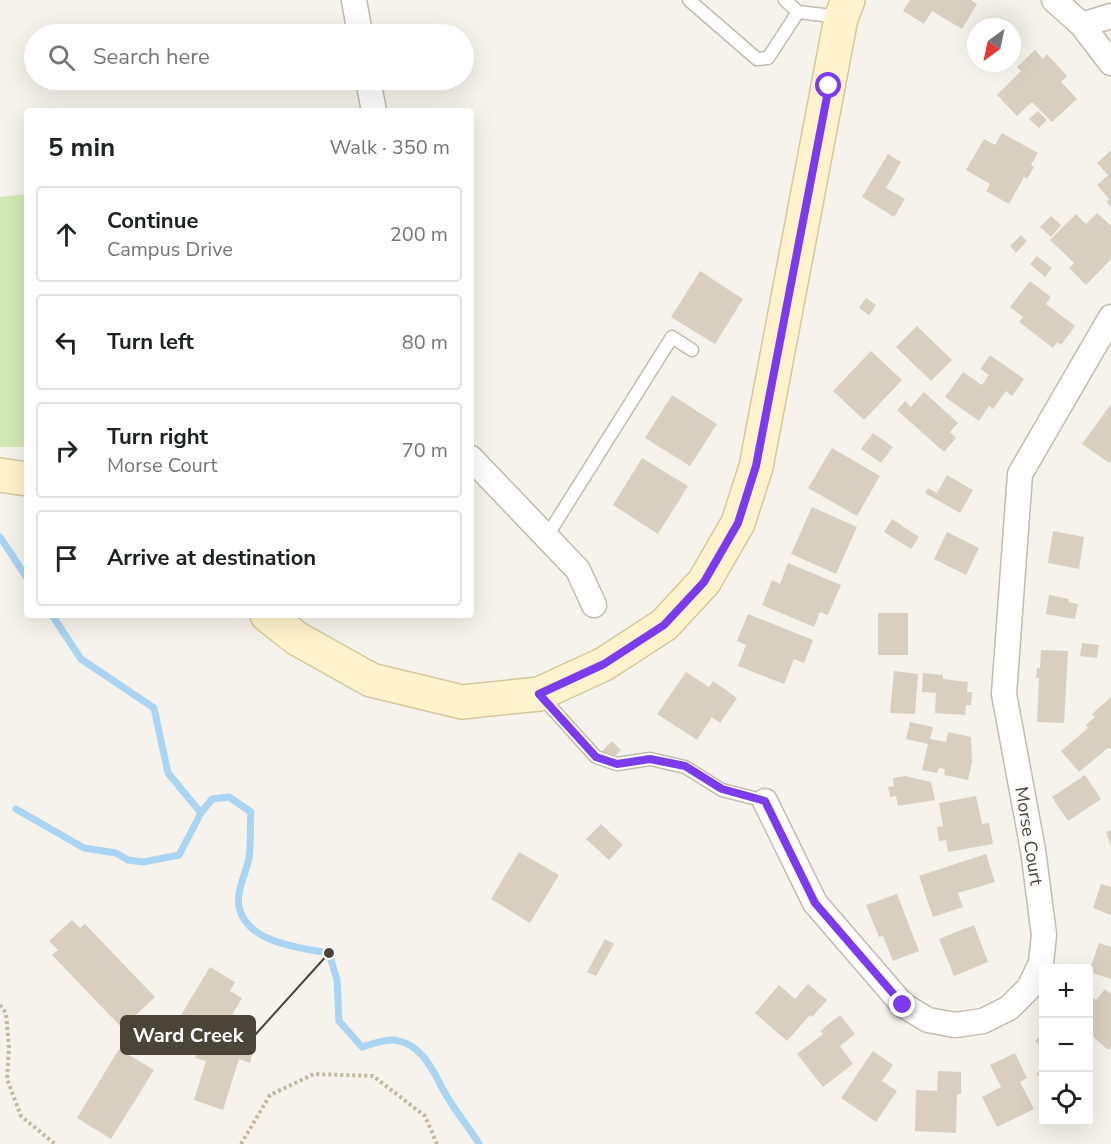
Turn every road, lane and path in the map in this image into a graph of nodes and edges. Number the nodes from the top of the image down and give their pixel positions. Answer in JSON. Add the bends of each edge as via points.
{"nodes":[{"id":1,"x":354,"y":0,"type":"edge"},
{"id":2,"x":689,"y":0,"type":"edge"},
{"id":3,"x":785,"y":0,"type":"edge"},
{"id":4,"x":1054,"y":0,"type":"edge"},
{"id":5,"x":845,"y":9,"type":"edge"},
{"id":6,"x":798,"y":12,"type":"junction"},
{"id":7,"x":1111,"y":16,"type":"edge"},
{"id":8,"x":358,"y":24,"type":"edge"},
{"id":9,"x":1082,"y":25,"type":"junction"},
{"id":10,"x":1111,"y":63,"type":"edge"},
{"id":11,"x":370,"y":90,"type":"edge"},
{"id":12,"x":373,"y":108,"type":"edge"},
{"id":13,"x":1111,"y":317,"type":"edge"},
{"id":14,"x":692,"y":350,"type":"dead end"},
{"id":15,"x":474,"y":461,"type":"edge"},
{"id":16,"x":0,"y":475,"type":"edge"},
{"id":17,"x":24,"y":479,"type":"edge"},
{"id":18,"x":547,"y":536,"type":"junction"},
{"id":19,"x":594,"y":605,"type":"dead end"},
{"id":20,"x":271,"y":618,"type":"edge"},
{"id":21,"x":539,"y":694,"type":"junction"},
{"id":22,"x":765,"y":801,"type":"joint"},
{"id":23,"x":0,"y":1005,"type":"edge"},
{"id":24,"x":56,"y":1144,"type":"edge"},
{"id":25,"x":241,"y":1144,"type":"edge"},
{"id":26,"x":437,"y":1144,"type":"edge"}],
"edges":[{"from":1,"to":8,"type":"street"},
{"from":2,"to":6,"type":"lane","via":[[757,59],[768,58]]},
{"from":3,"to":6,"type":"lane"},
{"from":4,"to":9,"type":"street"},
{"from":5,"to":6,"type":"lane"},
{"from":5,"to":21,"type":"street","via":[[756,466],[738,523],[704,582],[664,625],[604,664]]},
{"from":7,"to":9,"type":"street"},
{"from":9,"to":10,"type":"street"},
{"from":11,"to":12,"type":"street"},
{"from":13,"to":22,"type":"street","name":"Morse Court","via":[[1020,474],[1004,694],[1033,850],[1044,935],[1041,963],[1029,988],[1008,1008],[983,1021],[956,1024],[928,1020],[903,1005],[815,903]]},
{"from":14,"to":18,"type":"lane","via":[[672,337]]},
{"from":15,"to":18,"type":"street"},
{"from":16,"to":17,"type":"street"},
{"from":18,"to":19,"type":"street","via":[[578,570]]},
{"from":20,"to":21,"type":"street","via":[[296,638],[371,680],[462,702]]},
{"from":21,"to":22,"type":"lane","via":[[596,757],[617,764],[650,759],[685,766],[722,789]]},
{"from":23,"to":24,"type":"path","via":[[6,1013],[7,1079],[21,1116]]},
{"from":25,"to":26,"type":"path","via":[[270,1095],[314,1074],[374,1076],[425,1116]]}]}
